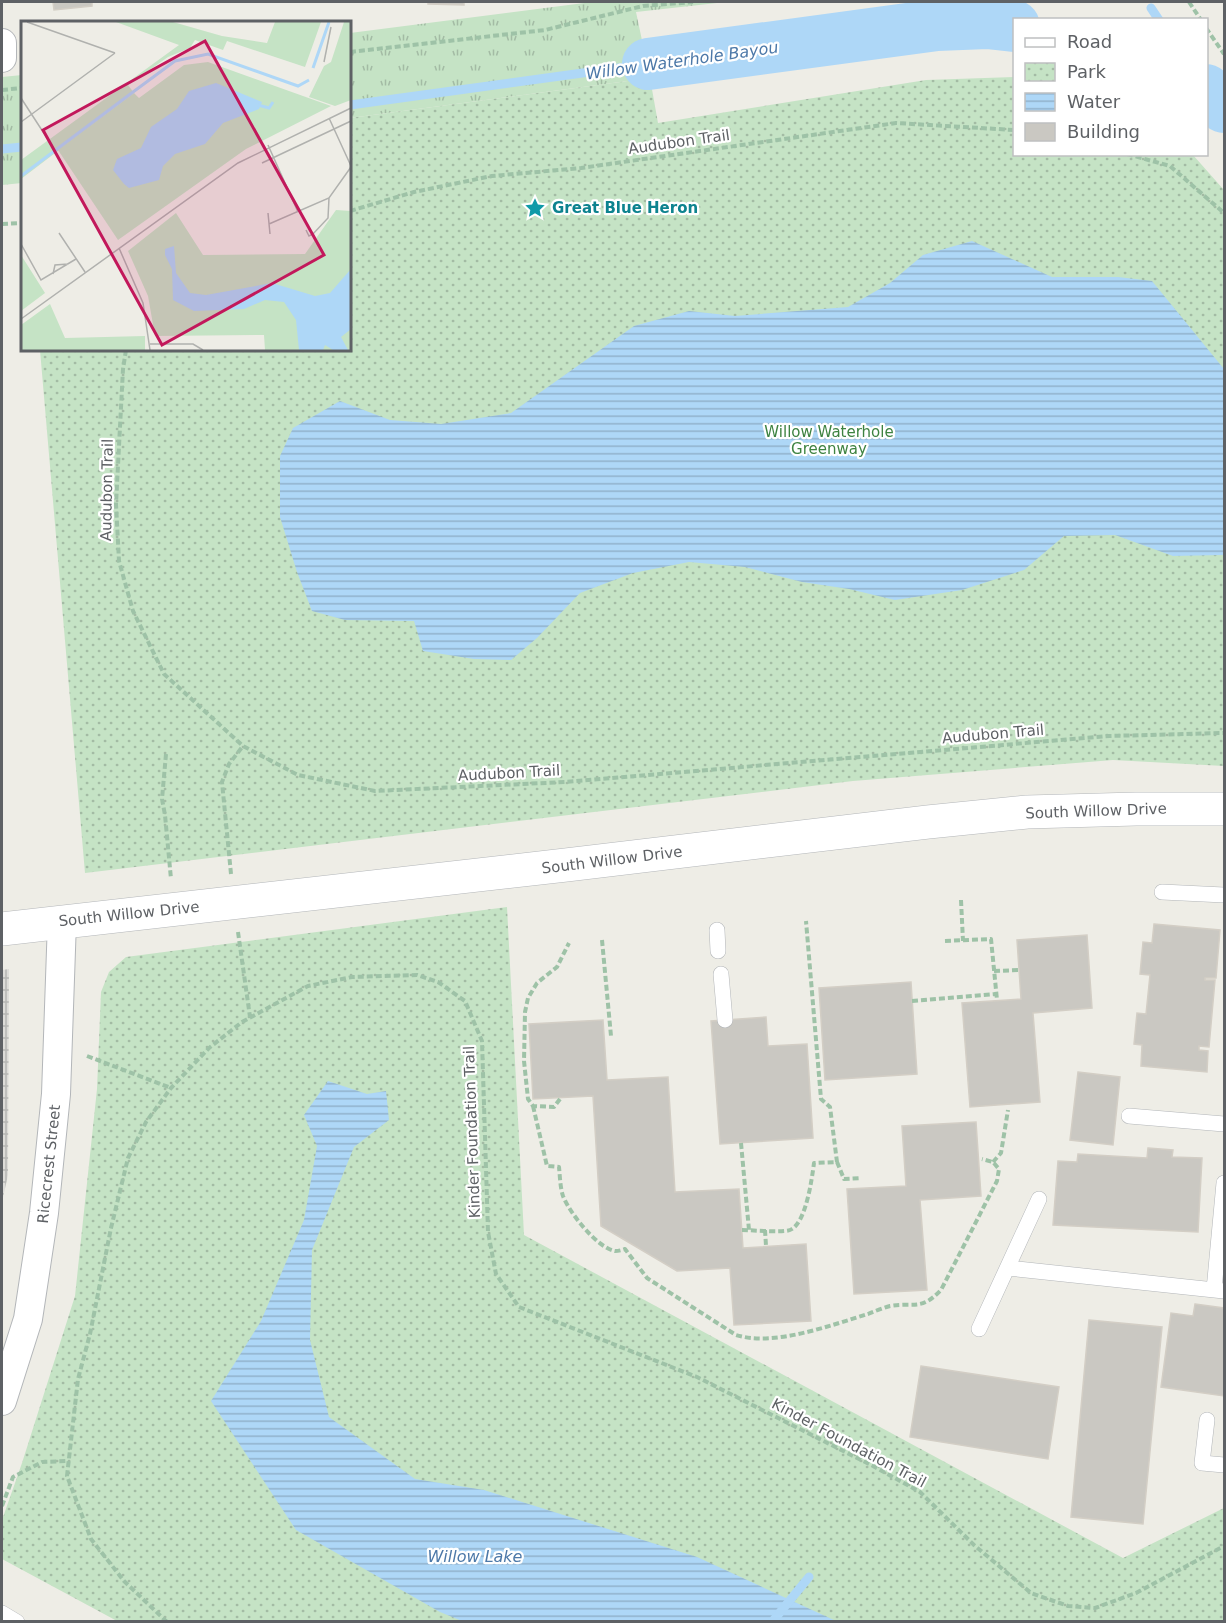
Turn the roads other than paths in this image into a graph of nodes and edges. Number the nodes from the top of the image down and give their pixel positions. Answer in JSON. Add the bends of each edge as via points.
{"nodes":[{"id":1,"x":2,"y":43,"type":"edge"},
{"id":2,"x":2,"y":58,"type":"edge"},
{"id":3,"x":1224,"y":809,"type":"edge"},
{"id":4,"x":1162,"y":892,"type":"dead end"},
{"id":5,"x":1224,"y":895,"type":"edge"},
{"id":6,"x":62,"y":921,"type":"junction"},
{"id":7,"x":2,"y":929,"type":"edge"},
{"id":8,"x":717,"y":930,"type":"dead end"},
{"id":9,"x":718,"y":951,"type":"dead end"},
{"id":10,"x":721,"y":974,"type":"dead end"},
{"id":11,"x":725,"y":1020,"type":"dead end"},
{"id":12,"x":1128,"y":1116,"type":"dead end"},
{"id":13,"x":1224,"y":1124,"type":"edge"},
{"id":14,"x":1224,"y":1183,"type":"edge"},
{"id":15,"x":1039,"y":1199,"type":"dead end"},
{"id":16,"x":1008,"y":1268,"type":"junction"},
{"id":17,"x":1220,"y":1291,"type":"edge"},
{"id":18,"x":979,"y":1329,"type":"dead end"},
{"id":19,"x":2,"y":1401,"type":"edge"},
{"id":20,"x":1207,"y":1420,"type":"dead end"},
{"id":21,"x":1224,"y":1465,"type":"edge"},
{"id":22,"x":2,"y":1613,"type":"edge"},
{"id":23,"x":16,"y":1622,"type":"edge"}],
"edges":[{"from":1,"to":2,"type":"street"},
{"from":3,"to":6,"type":"street","name":"South Willow Drive","via":[[1027,812],[950,819]]},
{"from":4,"to":5,"type":"lane"},
{"from":6,"to":7,"type":"street","name":"South Willow Drive"},
{"from":6,"to":19,"type":"street","name":"Ricecrest Street","via":[[56,1094],[44,1213],[28,1319]]},
{"from":8,"to":9,"type":"lane"},
{"from":10,"to":11,"type":"lane"},
{"from":12,"to":13,"type":"lane"},
{"from":14,"to":17,"type":"lane"},
{"from":15,"to":16,"type":"lane"},
{"from":16,"to":17,"type":"lane"},
{"from":16,"to":18,"type":"lane"},
{"from":20,"to":21,"type":"lane","via":[[1202,1463]]},
{"from":22,"to":23,"type":"lane"}]}
